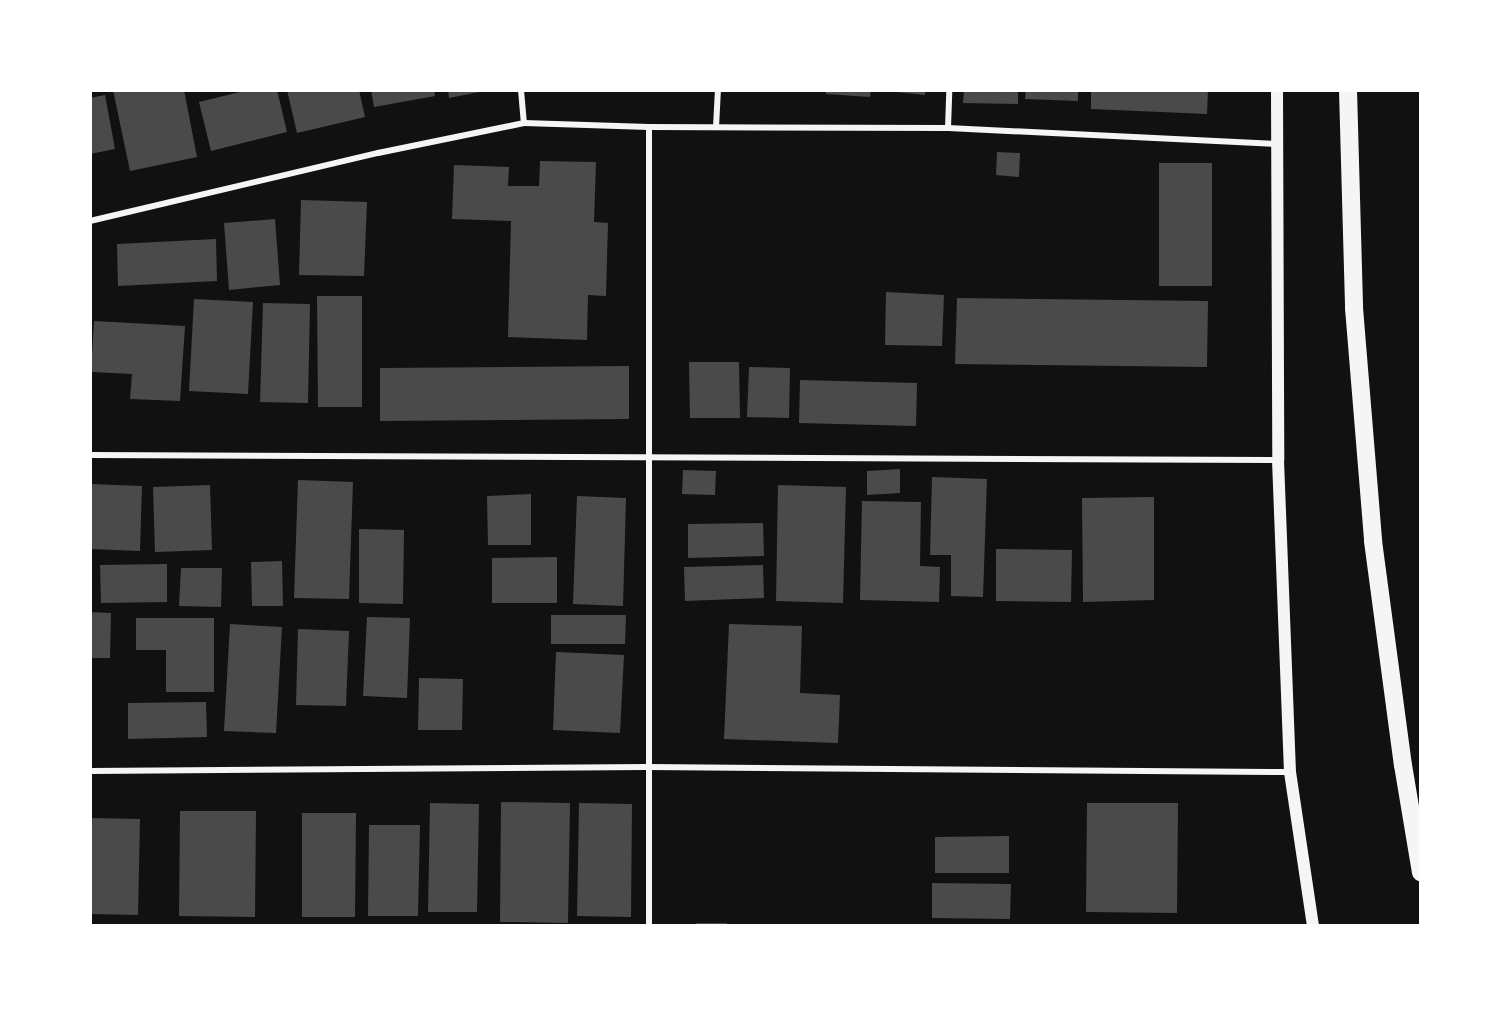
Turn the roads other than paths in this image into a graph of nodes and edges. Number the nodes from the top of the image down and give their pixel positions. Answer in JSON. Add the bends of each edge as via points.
{"nodes":[{"id":1,"x":521,"y":90,"type":"edge"},
{"id":2,"x":718,"y":90,"type":"edge"},
{"id":3,"x":949,"y":90,"type":"edge"},
{"id":4,"x":1277,"y":90,"type":"edge"},
{"id":5,"x":1348,"y":90,"type":"edge"},
{"id":6,"x":524,"y":123,"type":"junction"},
{"id":7,"x":649,"y":126,"type":"junction"},
{"id":8,"x":716,"y":127,"type":"junction"},
{"id":9,"x":948,"y":128,"type":"junction"},
{"id":10,"x":1278,"y":144,"type":"junction"},
{"id":11,"x":90,"y":222,"type":"edge"},
{"id":12,"x":90,"y":455,"type":"edge"},
{"id":13,"x":649,"y":456,"type":"junction"},
{"id":14,"x":1278,"y":460,"type":"junction"},
{"id":15,"x":647,"y":766,"type":"junction"},
{"id":16,"x":90,"y":771,"type":"edge"},
{"id":17,"x":1290,"y":772,"type":"junction"},
{"id":18,"x":1421,"y":872,"type":"edge"},
{"id":19,"x":649,"y":926,"type":"edge"},
{"id":20,"x":1313,"y":926,"type":"edge"}],
"edges":[{"from":1,"to":6,"type":"street"},
{"from":2,"to":8,"type":"street"},
{"from":3,"to":9,"type":"street"},
{"from":4,"to":10,"type":"main road"},
{"from":5,"to":18,"type":"highway","via":[[1354,308],[1373,541]]},
{"from":6,"to":7,"type":"street"},
{"from":6,"to":11,"type":"street","via":[[378,153]]},
{"from":7,"to":8,"type":"street"},
{"from":7,"to":13,"type":"street"},
{"from":8,"to":9,"type":"street"},
{"from":9,"to":10,"type":"street"},
{"from":10,"to":14,"type":"main road"},
{"from":12,"to":13,"type":"street"},
{"from":13,"to":14,"type":"street"},
{"from":13,"to":15,"type":"street"},
{"from":14,"to":17,"type":"main road"},
{"from":15,"to":16,"type":"street"},
{"from":15,"to":17,"type":"street"},
{"from":15,"to":19,"type":"street"},
{"from":17,"to":20,"type":"main road"}]}
